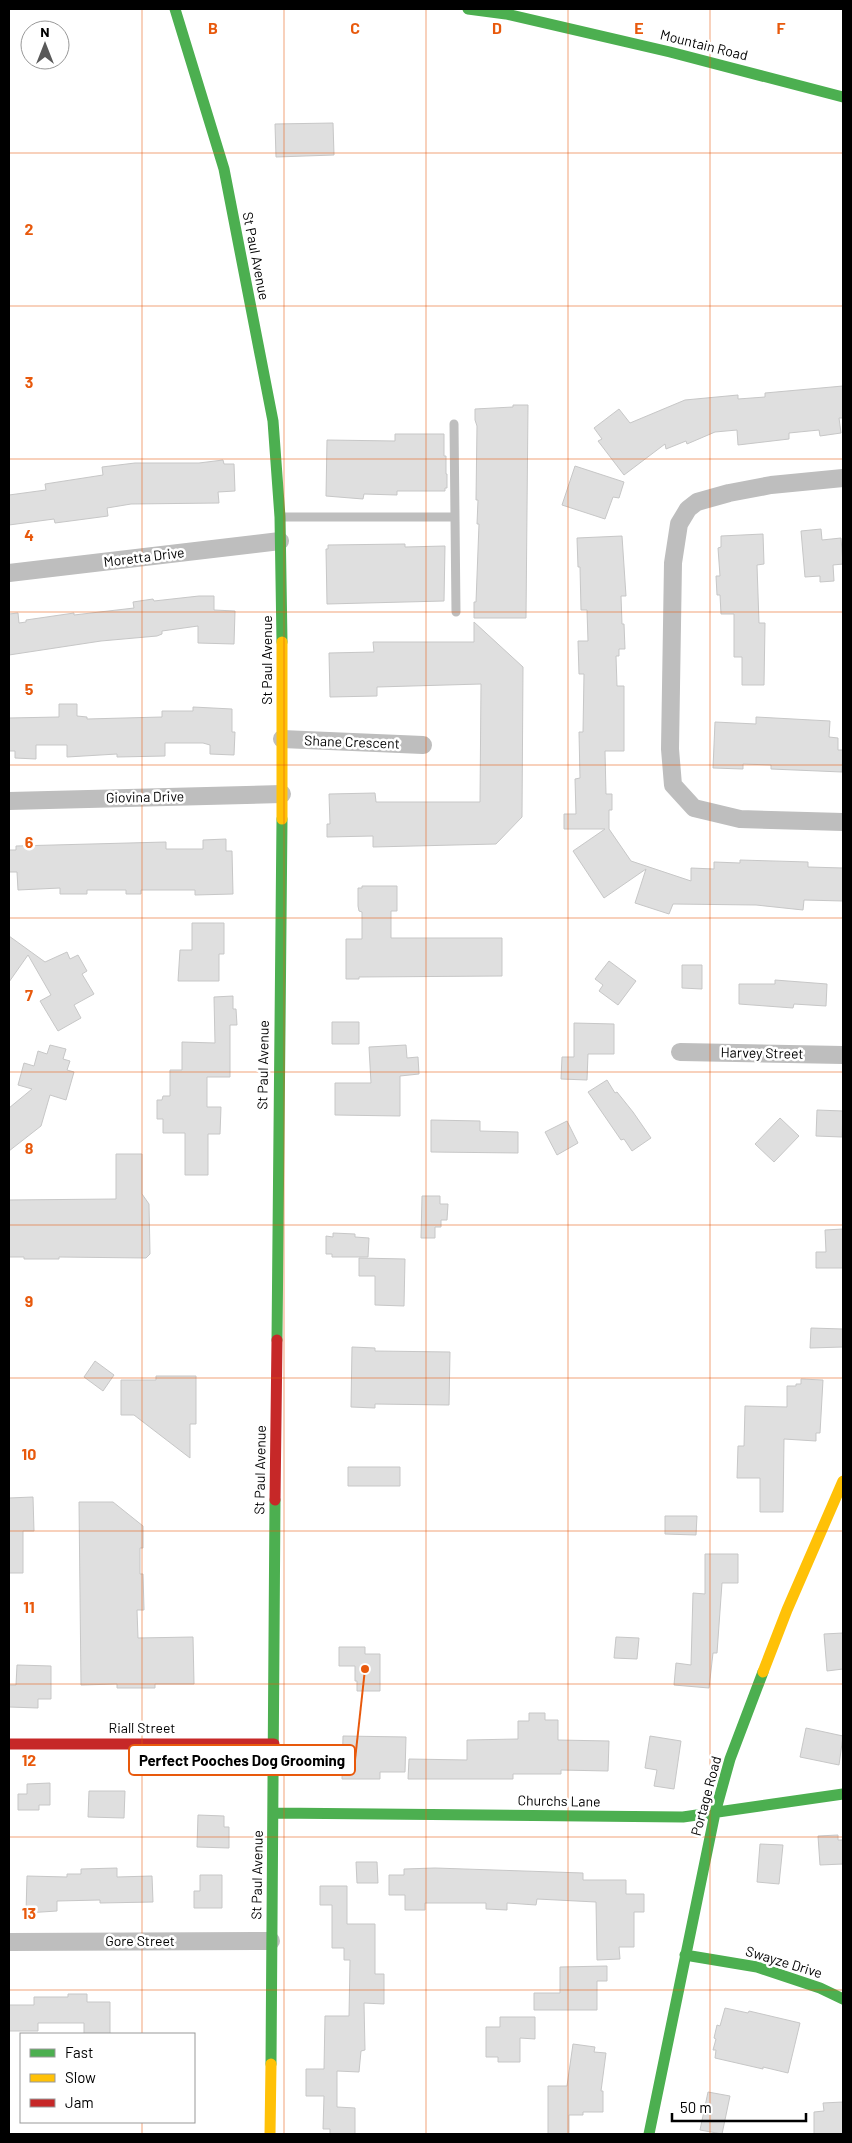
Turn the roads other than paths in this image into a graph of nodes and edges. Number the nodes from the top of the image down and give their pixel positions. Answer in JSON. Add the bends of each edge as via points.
{"nodes":[{"id":1,"x":175,"y":9,"type":"edge"},
{"id":2,"x":468,"y":9,"type":"edge"},
{"id":3,"x":843,"y":97,"type":"edge"},
{"id":4,"x":454,"y":424,"type":"dead end"},
{"id":5,"x":843,"y":478,"type":"edge"},
{"id":6,"x":454,"y":516,"type":"junction"},
{"id":7,"x":280,"y":517,"type":"junction"},
{"id":8,"x":280,"y":541,"type":"junction"},
{"id":9,"x":9,"y":572,"type":"edge"},
{"id":10,"x":456,"y":612,"type":"dead end"},
{"id":11,"x":282,"y":739,"type":"junction"},
{"id":12,"x":423,"y":745,"type":"dead end"},
{"id":13,"x":282,"y":794,"type":"junction"},
{"id":14,"x":9,"y":801,"type":"edge"},
{"id":15,"x":842,"y":822,"type":"edge"},
{"id":16,"x":680,"y":1052,"type":"dead end"},
{"id":17,"x":843,"y":1055,"type":"edge"},
{"id":18,"x":843,"y":1481,"type":"edge"},
{"id":19,"x":9,"y":1744,"type":"edge"},
{"id":20,"x":274,"y":1744,"type":"junction"},
{"id":21,"x":843,"y":1794,"type":"edge"},
{"id":22,"x":273,"y":1813,"type":"junction"},
{"id":23,"x":715,"y":1813,"type":"junction"},
{"id":24,"x":271,"y":1941,"type":"junction"},
{"id":25,"x":9,"y":1942,"type":"edge"},
{"id":26,"x":685,"y":1955,"type":"junction"},
{"id":27,"x":843,"y":1999,"type":"edge"},
{"id":28,"x":270,"y":2134,"type":"edge"},
{"id":29,"x":649,"y":2134,"type":"edge"}],
"edges":[{"from":1,"to":7,"type":"main road","name":"St Paul Avenue","via":[[224,168],[273,421]]},
{"from":2,"to":3,"type":"main road","name":"Mountain Road","via":[[506,14],[670,52]]},
{"from":4,"to":6,"type":"lane"},
{"from":5,"to":15,"type":"street","via":[[728,492],[698,502],[688,509],[679,524],[673,563],[670,750],[673,785],[694,808],[740,819]]},
{"from":6,"to":7,"type":"lane"},
{"from":6,"to":10,"type":"lane"},
{"from":7,"to":8,"type":"main road","name":"St Paul Avenue"},
{"from":8,"to":9,"type":"street","name":"Moretta Drive"},
{"from":8,"to":11,"type":"main road","name":"St Paul Avenue"},
{"from":11,"to":12,"type":"street","name":"Shane Crescent"},
{"from":11,"to":13,"type":"main road","name":"St Paul Avenue"},
{"from":13,"to":14,"type":"street","name":"Giovina Drive"},
{"from":13,"to":20,"type":"main road","name":"St Paul Avenue"},
{"from":16,"to":17,"type":"street","name":"Harvey Street"},
{"from":18,"to":23,"type":"main road","name":"Portage Road","via":[[750,1704]]},
{"from":19,"to":20,"type":"main road","name":"Riall Street"},
{"from":20,"to":22,"type":"main road","name":"St Paul Avenue"},
{"from":21,"to":23,"type":"main road","name":"Churchs Lane"},
{"from":22,"to":23,"type":"main road","name":"Churchs Lane","via":[[683,1817]]},
{"from":22,"to":24,"type":"main road","name":"St Paul Avenue"},
{"from":23,"to":26,"type":"main road","name":"Portage Road"},
{"from":24,"to":25,"type":"street","name":"Gore Street"},
{"from":24,"to":28,"type":"main road","name":"St Paul Avenue"},
{"from":26,"to":27,"type":"main road","name":"Swayze Drive","via":[[758,1967]]},
{"from":26,"to":29,"type":"main road","name":"Portage Road"}]}
